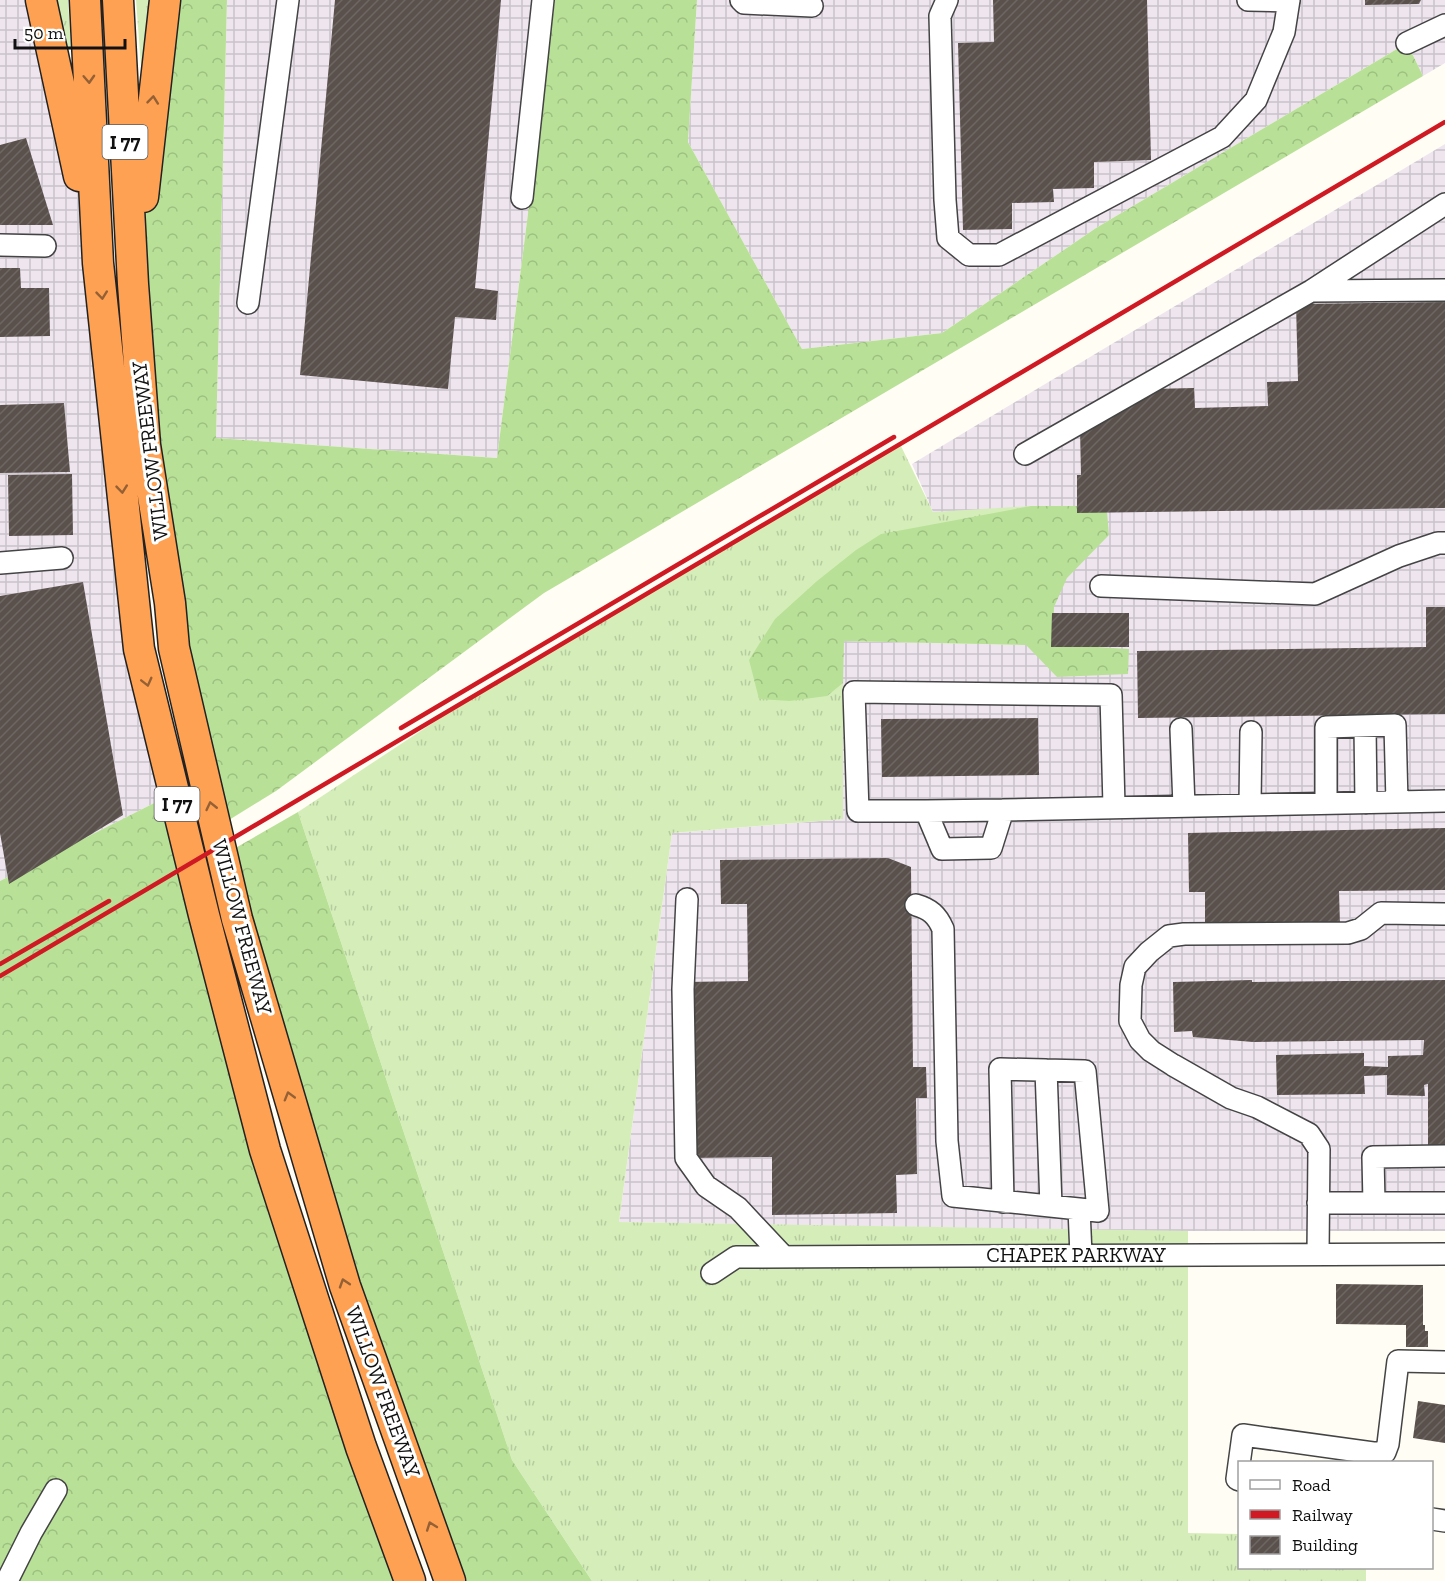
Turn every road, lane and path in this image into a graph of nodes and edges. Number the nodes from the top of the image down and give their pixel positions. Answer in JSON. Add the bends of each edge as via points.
{"nodes":[{"id":1,"x":41,"y":0,"type":"edge"},
{"id":2,"x":85,"y":0,"type":"edge"},
{"id":3,"x":118,"y":0,"type":"edge"},
{"id":4,"x":165,"y":0,"type":"edge"},
{"id":5,"x":288,"y":0,"type":"edge"},
{"id":6,"x":543,"y":0,"type":"edge"},
{"id":7,"x":741,"y":0,"type":"edge"},
{"id":8,"x":947,"y":0,"type":"edge"},
{"id":9,"x":1248,"y":0,"type":"edge"},
{"id":10,"x":1289,"y":1,"type":"edge"},
{"id":11,"x":812,"y":6,"type":"dead end"},
{"id":12,"x":1445,"y":25,"type":"edge"},
{"id":13,"x":1407,"y":43,"type":"dead end"},
{"id":14,"x":522,"y":198,"type":"dead end"},
{"id":15,"x":1445,"y":204,"type":"edge"},
{"id":16,"x":0,"y":245,"type":"edge"},
{"id":17,"x":45,"y":246,"type":"dead end"},
{"id":18,"x":99,"y":263,"type":"junction"},
{"id":19,"x":133,"y":284,"type":"junction"},
{"id":20,"x":1445,"y":290,"type":"edge"},
{"id":21,"x":1311,"y":291,"type":"junction"},
{"id":22,"x":248,"y":303,"type":"dead end"},
{"id":23,"x":1026,"y":454,"type":"dead end"},
{"id":24,"x":1445,"y":543,"type":"edge"},
{"id":25,"x":62,"y":558,"type":"dead end"},
{"id":26,"x":0,"y":563,"type":"edge"},
{"id":27,"x":1101,"y":586,"type":"dead end"},
{"id":28,"x":1365,"y":726,"type":"junction"},
{"id":29,"x":1181,"y":729,"type":"dead end"},
{"id":30,"x":1251,"y":732,"type":"dead end"},
{"id":31,"x":1445,"y":801,"type":"edge"},
{"id":32,"x":1397,"y":802,"type":"junction"},
{"id":33,"x":1326,"y":803,"type":"junction"},
{"id":34,"x":1366,"y":803,"type":"junction"},
{"id":35,"x":1251,"y":804,"type":"junction"},
{"id":36,"x":1184,"y":806,"type":"junction"},
{"id":37,"x":1114,"y":807,"type":"junction"},
{"id":38,"x":1003,"y":810,"type":"junction"},
{"id":39,"x":926,"y":811,"type":"junction"},
{"id":40,"x":687,"y":899,"type":"dead end"},
{"id":41,"x":916,"y":905,"type":"dead end"},
{"id":42,"x":1445,"y":914,"type":"edge"},
{"id":43,"x":1046,"y":1071,"type":"junction"},
{"id":44,"x":1445,"y":1156,"type":"edge"},
{"id":45,"x":1003,"y":1202,"type":"junction"},
{"id":46,"x":1318,"y":1203,"type":"junction"},
{"id":47,"x":1374,"y":1203,"type":"junction"},
{"id":48,"x":1445,"y":1203,"type":"edge"},
{"id":49,"x":1051,"y":1206,"type":"junction"},
{"id":50,"x":1078,"y":1209,"type":"junction"},
{"id":51,"x":1318,"y":1254,"type":"junction"},
{"id":52,"x":1445,"y":1254,"type":"edge"},
{"id":53,"x":1081,"y":1255,"type":"junction"},
{"id":54,"x":783,"y":1256,"type":"junction"},
{"id":55,"x":712,"y":1274,"type":"dead end"},
{"id":56,"x":1445,"y":1362,"type":"edge"},
{"id":57,"x":1385,"y":1457,"type":"edge"},
{"id":58,"x":1239,"y":1461,"type":"edge"},
{"id":59,"x":56,"y":1490,"type":"dead end"},
{"id":60,"x":7,"y":1581,"type":"edge"},
{"id":61,"x":410,"y":1581,"type":"edge"},
{"id":62,"x":450,"y":1581,"type":"edge"}],
"edges":[{"from":1,"to":18,"type":"highway"},
{"from":2,"to":18,"type":"highway","name":"WILLOW FREEWAY","number":"I 77","one_way":true},
{"from":3,"to":19,"type":"highway","name":"WILLOW FREEWAY","number":"I 77"},
{"from":19,"to":4,"type":"highway","one_way":true},
{"from":5,"to":22,"type":"street"},
{"from":6,"to":14,"type":"street"},
{"from":7,"to":11,"type":"street"},
{"from":8,"to":10,"type":"street","via":[[940,16],[948,238],[969,255],[999,255],[1222,136],[1256,100],[1284,32]]},
{"from":9,"to":10,"type":"street"},
{"from":12,"to":13,"type":"street"},
{"from":15,"to":21,"type":"street"},
{"from":16,"to":17,"type":"street"},
{"from":18,"to":61,"type":"highway","name":"WILLOW FREEWAY","number":"I 77","one_way":true,"via":[[142,660],[265,1150],[361,1447]]},
{"from":62,"to":19,"type":"highway","name":"WILLOW FREEWAY","number":"I 77","one_way":true,"via":[[345,1286],[237,919],[174,648],[145,444]]},
{"from":20,"to":21,"type":"street"},
{"from":21,"to":23,"type":"street"},
{"from":24,"to":27,"type":"street","via":[[1399,556],[1315,594]]},
{"from":25,"to":26,"type":"street"},
{"from":28,"to":32,"type":"street","via":[[1395,725]]},
{"from":28,"to":33,"type":"street","via":[[1326,726]]},
{"from":28,"to":34,"type":"street"},
{"from":29,"to":36,"type":"street"},
{"from":30,"to":35,"type":"street"},
{"from":31,"to":32,"type":"street"},
{"from":32,"to":34,"type":"street"},
{"from":33,"to":34,"type":"street"},
{"from":33,"to":35,"type":"street"},
{"from":35,"to":36,"type":"street"},
{"from":36,"to":37,"type":"street"},
{"from":37,"to":38,"type":"street"},
{"from":37,"to":39,"type":"street","via":[[1111,695],[854,692],[858,811]]},
{"from":38,"to":39,"type":"street"},
{"from":38,"to":39,"type":"street","via":[[991,848],[942,849]]},
{"from":40,"to":54,"type":"street","via":[[683,989],[686,1158],[706,1186],[738,1208]]},
{"from":41,"to":45,"type":"street","via":[[938,917],[943,928],[947,1140],[953,1196]]},
{"from":42,"to":46,"type":"street","via":[[1381,914],[1361,929],[1348,933],[1169,936],[1134,967],[1131,1021],[1140,1040],[1173,1065],[1232,1098],[1309,1134],[1318,1149]]},
{"from":43,"to":45,"type":"street","via":[[1000,1069]]},
{"from":43,"to":49,"type":"street"},
{"from":43,"to":50,"type":"street","via":[[1086,1071],[1098,1210]]},
{"from":44,"to":47,"type":"street","via":[[1373,1157]]},
{"from":45,"to":49,"type":"street"},
{"from":46,"to":47,"type":"street"},
{"from":46,"to":51,"type":"street"},
{"from":47,"to":48,"type":"street"},
{"from":49,"to":50,"type":"street"},
{"from":50,"to":53,"type":"street"},
{"from":51,"to":52,"type":"street","name":"CHAPEK PARKWAY"},
{"from":51,"to":53,"type":"street","name":"CHAPEK PARKWAY"},
{"from":53,"to":54,"type":"street","name":"CHAPEK PARKWAY"},
{"from":54,"to":55,"type":"street","name":"CHAPEK PARKWAY","via":[[735,1257]]},
{"from":56,"to":57,"type":"street","via":[[1398,1361]]},
{"from":57,"to":58,"type":"street","via":[[1243,1435]]},
{"from":59,"to":60,"type":"street"}]}
